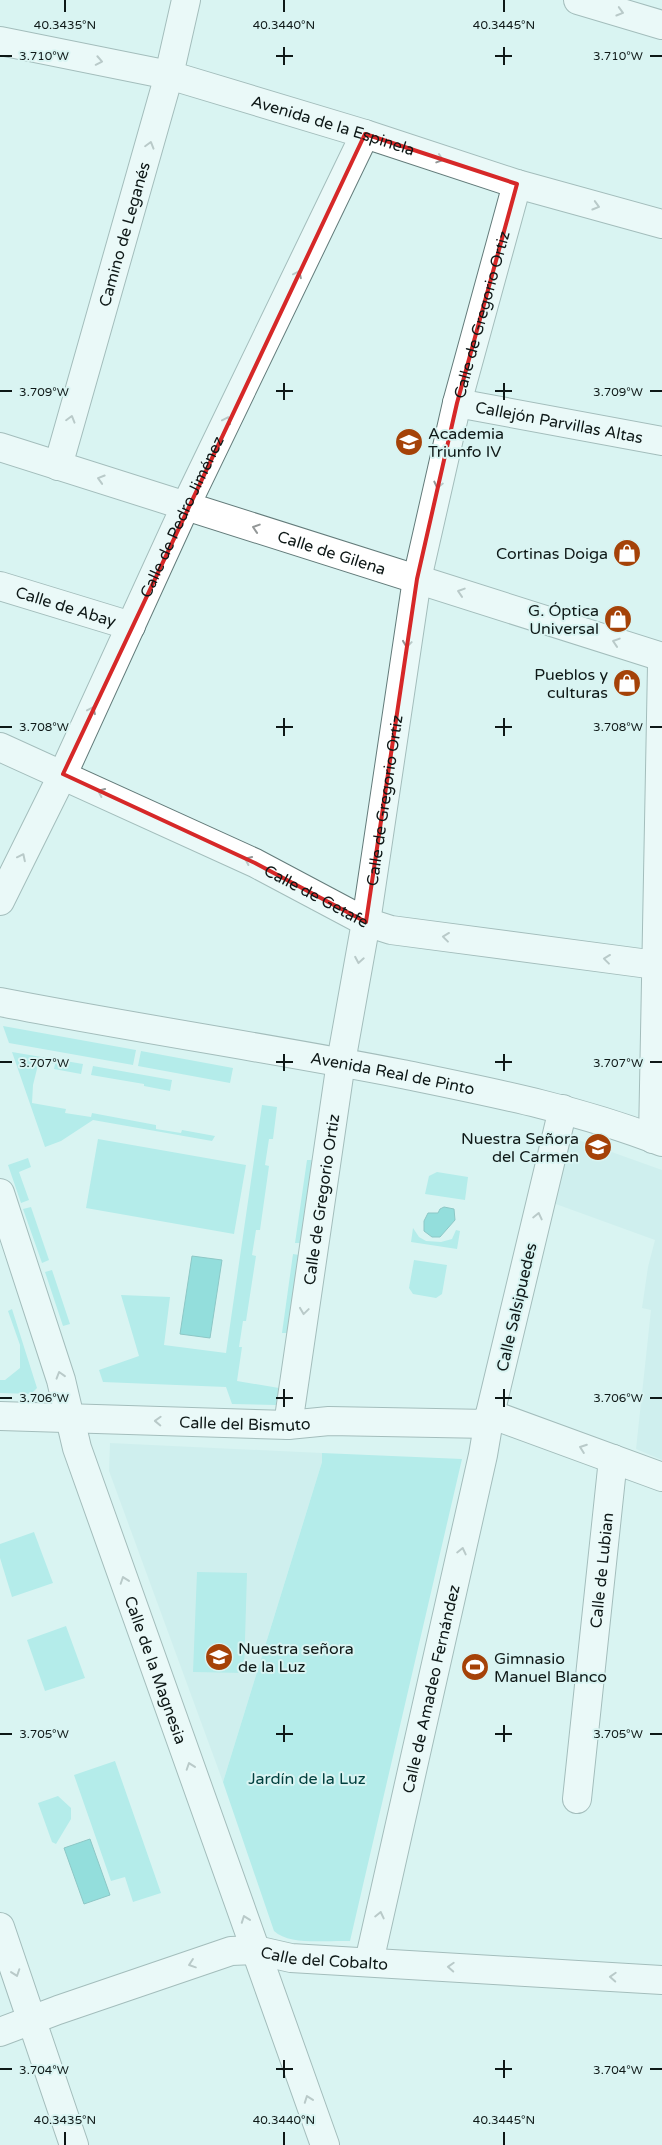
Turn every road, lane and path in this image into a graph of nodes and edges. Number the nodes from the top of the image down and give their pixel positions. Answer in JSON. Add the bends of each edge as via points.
{"nodes":[{"id":1,"x":186,"y":0,"type":"edge"},
{"id":2,"x":578,"y":0,"type":"edge"},
{"id":3,"x":662,"y":25,"type":"edge"},
{"id":4,"x":0,"y":41,"type":"edge"},
{"id":5,"x":169,"y":75,"type":"junction"},
{"id":6,"x":365,"y":134,"type":"junction"},
{"id":7,"x":517,"y":184,"type":"junction"},
{"id":8,"x":662,"y":224,"type":"edge"},
{"id":9,"x":457,"y":403,"type":"junction"},
{"id":10,"x":662,"y":441,"type":"edge"},
{"id":11,"x":0,"y":447,"type":"edge"},
{"id":12,"x":58,"y":466,"type":"junction"},
{"id":13,"x":186,"y":506,"type":"junction"},
{"id":14,"x":417,"y":579,"type":"junction"},
{"id":15,"x":0,"y":586,"type":"edge"},
{"id":16,"x":131,"y":626,"type":"junction"},
{"id":17,"x":662,"y":657,"type":"edge"},
{"id":18,"x":662,"y":665,"type":"edge"},
{"id":19,"x":0,"y":747,"type":"edge"},
{"id":20,"x":63,"y":774,"type":"junction"},
{"id":21,"x":0,"y":901,"type":"edge"},
{"id":22,"x":366,"y":922,"type":"junction"},
{"id":23,"x":656,"y":965,"type":"junction"},
{"id":24,"x":0,"y":1002,"type":"edge"},
{"id":25,"x":659,"y":1047,"type":"edge"},
{"id":26,"x":341,"y":1062,"type":"junction"},
{"id":27,"x":563,"y":1110,"type":"junction"},
{"id":28,"x":658,"y":1140,"type":"edge"},
{"id":29,"x":0,"y":1193,"type":"edge"},
{"id":30,"x":0,"y":1416,"type":"edge"},
{"id":31,"x":69,"y":1418,"type":"junction"},
{"id":32,"x":490,"y":1419,"type":"junction"},
{"id":33,"x":288,"y":1425,"type":"junction"},
{"id":34,"x":613,"y":1460,"type":"junction"},
{"id":35,"x":662,"y":1477,"type":"edge"},
{"id":36,"x":577,"y":1799,"type":"dead end"},
{"id":37,"x":0,"y":1927,"type":"edge"},
{"id":38,"x":256,"y":1950,"type":"junction"},
{"id":39,"x":369,"y":1962,"type":"junction"},
{"id":40,"x":662,"y":1980,"type":"edge"},
{"id":41,"x":32,"y":2020,"type":"junction"},
{"id":42,"x":0,"y":2032,"type":"edge"},
{"id":43,"x":74,"y":2145,"type":"edge"},
{"id":44,"x":325,"y":2145,"type":"edge"}],
"edges":[{"from":1,"to":5,"type":"street","name":"Camino de Leganés"},
{"from":2,"to":3,"type":"street","one_way":true},
{"from":4,"to":5,"type":"street","name":"Avenida de la Espinela","one_way":true},
{"from":5,"to":6,"type":"street","name":"Avenida de la Espinela"},
{"from":12,"to":5,"type":"street","name":"Camino de Leganés","one_way":true},
{"from":6,"to":7,"type":"street","name":"Avenida de la Espinela","one_way":true},
{"from":13,"to":6,"type":"street","name":"Calle de Pedro Jiménez","one_way":true},
{"from":7,"to":8,"type":"street","name":"Avenida de la Espinela","one_way":true},
{"from":7,"to":9,"type":"street","name":"Calle de Gregorio Ortiz"},
{"from":9,"to":10,"type":"street","name":"Callejón Parvillas Altas"},
{"from":9,"to":14,"type":"street","name":"Calle de Gregorio Ortiz","one_way":true},
{"from":11,"to":12,"type":"street","name":"Calle de Gilena"},
{"from":13,"to":12,"type":"street","name":"Calle de Gilena","one_way":true},
{"from":14,"to":13,"type":"street","name":"Calle de Gilena","one_way":true},
{"from":13,"to":16,"type":"street","name":"Calle de Pedro Jiménez"},
{"from":17,"to":14,"type":"street","name":"Calle de Gilena","one_way":true},
{"from":14,"to":22,"type":"street","name":"Calle de Gregorio Ortiz","one_way":true},
{"from":15,"to":16,"type":"street","name":"Calle de Abay"},
{"from":20,"to":16,"type":"street","name":"Calle de Pedro Jiménez","one_way":true},
{"from":18,"to":23,"type":"street"},
{"from":19,"to":20,"type":"street","name":"Calle de Getafe"},
{"from":21,"to":20,"type":"street","name":"Calle de Pedro Jiménez","one_way":true},
{"from":22,"to":20,"type":"street","name":"Calle de Getafe","one_way":true,"via":[[255,863]]},
{"from":23,"to":22,"type":"street","name":"Calle de Getafe","one_way":true,"via":[[391,930]]},
{"from":22,"to":26,"type":"street","name":"Calle de Gregorio Ortiz","one_way":true},
{"from":23,"to":25,"type":"street"},
{"from":24,"to":26,"type":"street","name":"Avenida Real de Pinto"},
{"from":25,"to":28,"type":"street"},
{"from":26,"to":27,"type":"street","name":"Avenida Real de Pinto","via":[[516,1097]]},
{"from":26,"to":33,"type":"street","name":"Calle de Gregorio Ortiz","one_way":true},
{"from":27,"to":28,"type":"street","name":"Avenida Real de Pinto"},
{"from":32,"to":27,"type":"street","name":"Calle Salsipuedes","one_way":true},
{"from":31,"to":29,"type":"street","name":"Calle de la Magnesia","one_way":true,"via":[[62,1380]]},
{"from":30,"to":31,"type":"street","name":"Calle del Bismuto"},
{"from":33,"to":31,"type":"street","name":"Calle del Bismuto","one_way":true},
{"from":38,"to":31,"type":"street","name":"Calle de la Magnesia","one_way":true},
{"from":32,"to":33,"type":"street","name":"Calle del Bismuto","via":[[329,1420]]},
{"from":34,"to":32,"type":"street","one_way":true},
{"from":39,"to":32,"type":"street","name":"Calle de Amadeo Fernández","one_way":true},
{"from":34,"to":35,"type":"street"},
{"from":34,"to":36,"type":"street","name":"Calle de Lubian"},
{"from":37,"to":41,"type":"street","one_way":true},
{"from":38,"to":39,"type":"street","name":"Calle del Cobalto","via":[[291,1958]]},
{"from":38,"to":41,"type":"street","name":"Calle del Cobalto","one_way":true,"via":[[231,1951]]},
{"from":44,"to":38,"type":"street","name":"Calle de la Magnesia","one_way":true},
{"from":40,"to":39,"type":"street","name":"Calle del Cobalto","one_way":true},
{"from":41,"to":42,"type":"street","name":"Calle del Cobalto"},
{"from":41,"to":43,"type":"street"}]}
